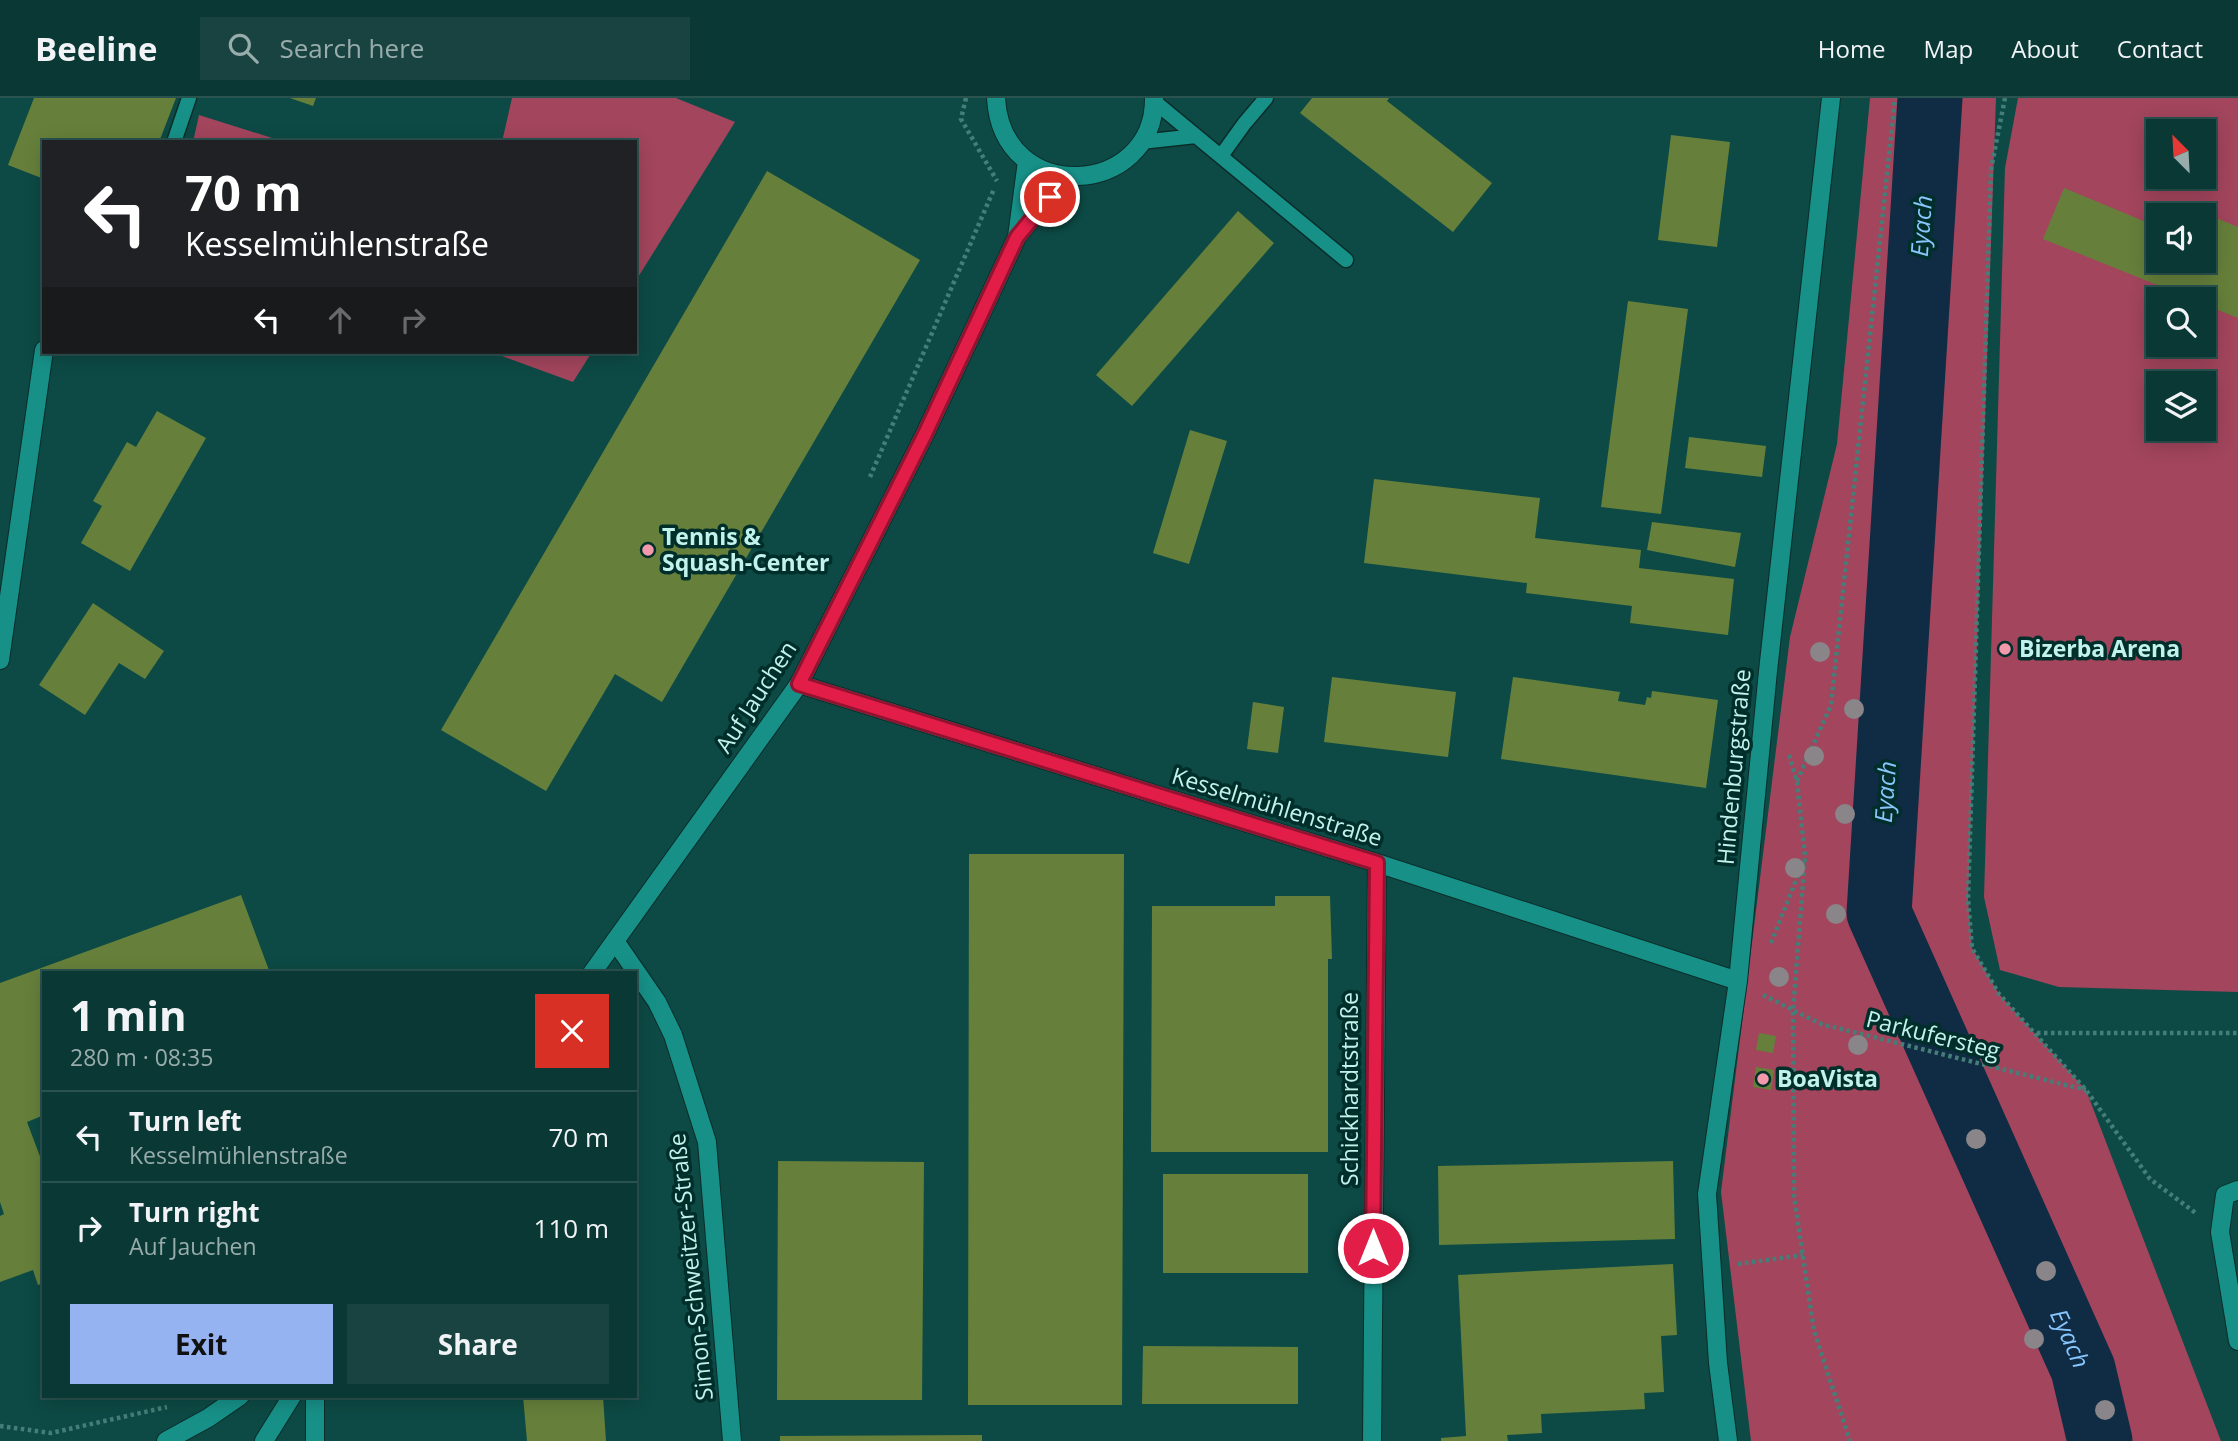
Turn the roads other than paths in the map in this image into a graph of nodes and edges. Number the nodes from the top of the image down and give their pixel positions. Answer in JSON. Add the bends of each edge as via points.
{"nodes":[{"id":1,"x":189,"y":98,"type":"edge"},
{"id":2,"x":996,"y":98,"type":"edge"},
{"id":3,"x":1266,"y":98,"type":"edge"},
{"id":4,"x":1831,"y":98,"type":"edge"},
{"id":5,"x":1154,"y":100,"type":"edge"},
{"id":6,"x":1196,"y":136,"type":"junction"},
{"id":7,"x":175,"y":140,"type":"edge"},
{"id":8,"x":1141,"y":142,"type":"junction"},
{"id":9,"x":1221,"y":156,"type":"junction"},
{"id":10,"x":1027,"y":161,"type":"junction"},
{"id":11,"x":1066,"y":176,"type":"junction"},
{"id":12,"x":1017,"y":237,"type":"junction"},
{"id":13,"x":1346,"y":260,"type":"dead end"},
{"id":14,"x":43,"y":354,"type":"edge"},
{"id":15,"x":0,"y":660,"type":"edge"},
{"id":16,"x":799,"y":684,"type":"junction"},
{"id":17,"x":1377,"y":863,"type":"junction"},
{"id":18,"x":615,"y":942,"type":"junction"},
{"id":19,"x":593,"y":971,"type":"edge"},
{"id":20,"x":635,"y":971,"type":"edge"},
{"id":21,"x":637,"y":973,"type":"edge"},
{"id":22,"x":1738,"y":981,"type":"junction"},
{"id":23,"x":2238,"y":1190,"type":"edge"},
{"id":24,"x":2236,"y":1314,"type":"edge"},
{"id":25,"x":2238,"y":1341,"type":"edge"},
{"id":26,"x":237,"y":1398,"type":"edge"},
{"id":27,"x":291,"y":1398,"type":"edge"},
{"id":28,"x":315,"y":1398,"type":"edge"},
{"id":29,"x":166,"y":1441,"type":"edge"},
{"id":30,"x":264,"y":1441,"type":"edge"},
{"id":31,"x":315,"y":1441,"type":"edge"},
{"id":32,"x":732,"y":1441,"type":"edge"},
{"id":33,"x":1372,"y":1441,"type":"edge"},
{"id":34,"x":1728,"y":1441,"type":"edge"}],
"edges":[{"from":1,"to":7,"type":"lane"},
{"from":2,"to":10,"type":"street","via":[[997,116],[1008,141]]},
{"from":3,"to":9,"type":"lane"},
{"from":4,"to":22,"type":"street","name":"Hindenburgstraße"},
{"from":5,"to":6,"type":"lane"},
{"from":5,"to":8,"type":"street"},
{"from":6,"to":8,"type":"lane"},
{"from":6,"to":9,"type":"lane"},
{"from":8,"to":11,"type":"street","via":[[1108,170]]},
{"from":9,"to":13,"type":"lane"},
{"from":10,"to":11,"type":"street","via":[[1045,172]]},
{"from":10,"to":12,"type":"street","name":"Auf Jauchen"},
{"from":11,"to":12,"type":"street","name":"Auf Jauchen"},
{"from":12,"to":16,"type":"street","name":"Auf Jauchen","via":[[925,434]]},
{"from":14,"to":15,"type":"street"},
{"from":16,"to":17,"type":"street","name":"Kesselmühlenstraße"},
{"from":16,"to":18,"type":"street","name":"Auf Jauchen"},
{"from":17,"to":22,"type":"street","name":"Kesselmühlenstraße"},
{"from":17,"to":33,"type":"street","name":"Schickhardtstraße"},
{"from":18,"to":19,"type":"street","name":"Auf Jauchen"},
{"from":18,"to":20,"type":"street","name":"Simon-Schweitzer-Straße"},
{"from":21,"to":32,"type":"street","name":"Simon-Schweitzer-Straße","via":[[673,1035],[707,1142]]},
{"from":22,"to":34,"type":"street","name":"Hindenburgstraße","via":[[1707,1194]]},
{"from":23,"to":24,"type":"street","via":[[2225,1195],[2220,1232]]},
{"from":24,"to":25,"type":"street"},
{"from":26,"to":29,"type":"street"},
{"from":27,"to":30,"type":"street"},
{"from":28,"to":31,"type":"street"}]}
